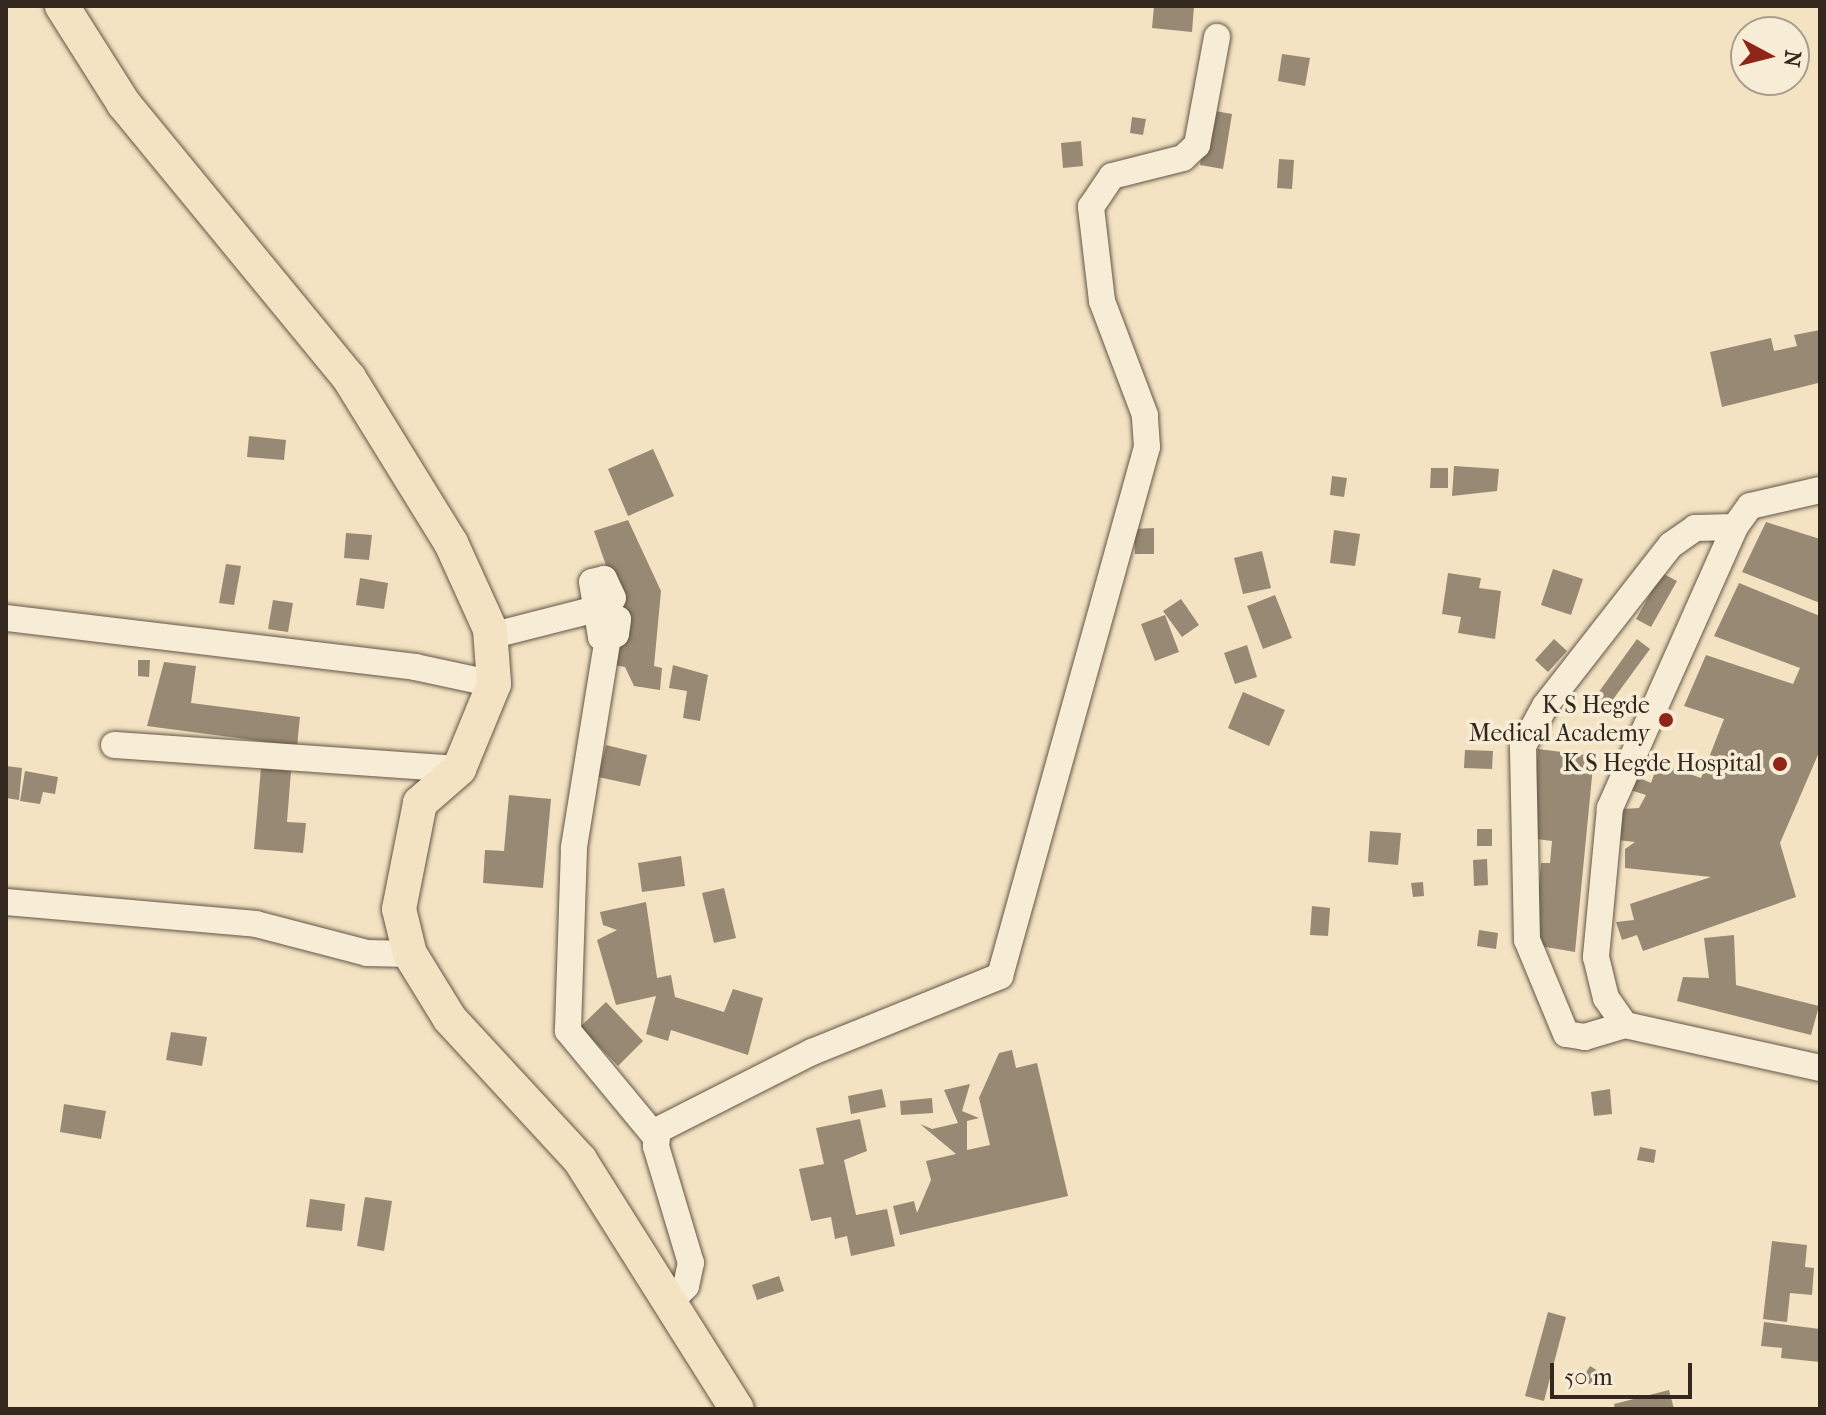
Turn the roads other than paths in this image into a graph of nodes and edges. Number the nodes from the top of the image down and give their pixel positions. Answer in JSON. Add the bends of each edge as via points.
{"nodes":[{"id":1,"x":62,"y":6,"type":"edge"},
{"id":2,"x":1217,"y":37,"type":"dead end"},
{"id":3,"x":1820,"y":490,"type":"edge"},
{"id":4,"x":1735,"y":527,"type":"junction"},
{"id":5,"x":6,"y":618,"type":"edge"},
{"id":6,"x":490,"y":636,"type":"junction"},
{"id":7,"x":494,"y":684,"type":"junction"},
{"id":8,"x":114,"y":745,"type":"dead end"},
{"id":9,"x":459,"y":769,"type":"junction"},
{"id":10,"x":6,"y":902,"type":"edge"},
{"id":11,"x":410,"y":954,"type":"junction"},
{"id":12,"x":1625,"y":1025,"type":"junction"},
{"id":13,"x":1820,"y":1068,"type":"edge"},
{"id":14,"x":655,"y":1136,"type":"junction"},
{"id":15,"x":671,"y":1301,"type":"junction"},
{"id":16,"x":737,"y":1409,"type":"edge"}],
"edges":[{"from":1,"to":6,"type":"main road","via":[[124,104],[349,378],[451,543]]},
{"from":2,"to":14,"type":"street","via":[[1190,154],[1120,171],[1091,207],[1102,301],[1145,415],[1147,447],[1000,976],[812,1052],[665,1125]]},
{"from":3,"to":4,"type":"street","via":[[1750,506]]},
{"from":4,"to":12,"type":"street","via":[[1610,808],[1596,957],[1606,998]]},
{"from":4,"to":12,"type":"street","via":[[1695,528],[1671,545],[1545,706],[1523,746],[1527,940],[1566,1034],[1585,1037]]},
{"from":5,"to":7,"type":"street","via":[[415,667]]},
{"from":6,"to":7,"type":"main road"},
{"from":6,"to":14,"type":"street","via":[[608,616],[574,848],[568,1031]]},
{"from":7,"to":9,"type":"main road"},
{"from":8,"to":9,"type":"street"},
{"from":9,"to":11,"type":"main road","via":[[420,803],[399,909]]},
{"from":10,"to":11,"type":"street","via":[[256,924],[367,953]]},
{"from":11,"to":15,"type":"main road","via":[[450,1019],[580,1160]]},
{"from":12,"to":13,"type":"street"},
{"from":14,"to":15,"type":"street","via":[[691,1263],[686,1286]]},
{"from":15,"to":16,"type":"main road"}]}
